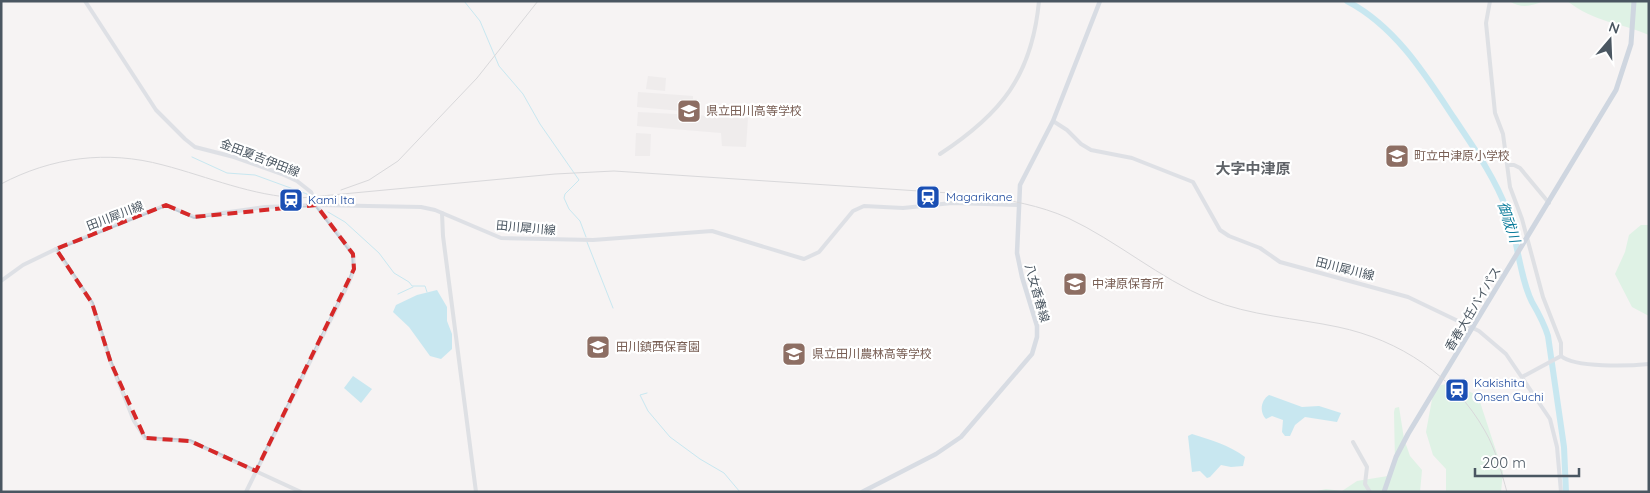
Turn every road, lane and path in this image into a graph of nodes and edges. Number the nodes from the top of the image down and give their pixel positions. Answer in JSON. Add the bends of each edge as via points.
{"nodes":[{"id":1,"x":85,"y":1,"type":"edge"},
{"id":2,"x":1039,"y":1,"type":"edge"},
{"id":3,"x":1100,"y":1,"type":"edge"},
{"id":4,"x":1490,"y":1,"type":"edge"},
{"id":5,"x":1634,"y":1,"type":"edge"},
{"id":6,"x":1054,"y":121,"type":"junction"},
{"id":7,"x":940,"y":154,"type":"dead end"},
{"id":8,"x":1508,"y":165,"type":"junction"},
{"id":9,"x":1550,"y":203,"type":"junction"},
{"id":10,"x":316,"y":205,"type":"junction"},
{"id":11,"x":1018,"y":205,"type":"junction"},
{"id":12,"x":442,"y":213,"type":"junction"},
{"id":13,"x":56,"y":249,"type":"junction"},
{"id":14,"x":1,"y":281,"type":"edge"},
{"id":15,"x":1560,"y":357,"type":"junction"},
{"id":16,"x":1649,"y":364,"type":"edge"},
{"id":17,"x":1522,"y":377,"type":"junction"},
{"id":18,"x":1353,"y":442,"type":"dead end"},
{"id":19,"x":256,"y":471,"type":"junction"},
{"id":20,"x":246,"y":492,"type":"edge"},
{"id":21,"x":301,"y":492,"type":"edge"},
{"id":22,"x":476,"y":492,"type":"edge"},
{"id":23,"x":862,"y":492,"type":"edge"},
{"id":24,"x":1370,"y":492,"type":"edge"},
{"id":25,"x":1384,"y":492,"type":"edge"},
{"id":26,"x":1561,"y":492,"type":"edge"}],
"edges":[{"from":1,"to":10,"type":"main road","name":"金田夏吉伊田線","via":[[156,110],[172,128],[196,147],[234,157],[297,181],[311,192]]},
{"from":2,"to":7,"type":"street","via":[[1032,45],[1007,97],[984,121]]},
{"from":3,"to":6,"type":"main road","name":"八女香春線"},
{"from":4,"to":8,"type":"street","via":[[1486,23],[1495,113]]},
{"from":5,"to":9,"type":"highway","name":"香春大任バイパス","via":[[1631,44],[1616,90]]},
{"from":6,"to":11,"type":"main road","name":"八女香春線","via":[[1022,180]]},
{"from":6,"to":17,"type":"main road","name":"田川犀川線","via":[[1091,150],[1132,158],[1193,182],[1220,230],[1260,248],[1280,262],[1408,297],[1479,331],[1506,354]]},
{"from":8,"to":9,"type":"street","via":[[1520,168]]},
{"from":8,"to":15,"type":"street","via":[[1510,187],[1542,298],[1558,336]]},
{"from":9,"to":25,"type":"highway","name":"香春大任バイパス","via":[[1396,457]]},
{"from":10,"to":12,"type":"main road","name":"田川犀川線","via":[[422,207]]},
{"from":10,"to":13,"type":"main road","name":"田川犀川線","via":[[265,207],[194,217],[166,205]]},
{"from":10,"to":19,"type":"main road","name":"金田夏吉伊田線","via":[[353,254],[354,269]]},
{"from":11,"to":12,"type":"main road","name":"田川犀川線","via":[[864,206],[853,211],[819,252],[804,259],[712,231],[593,240],[501,238]]},
{"from":11,"to":23,"type":"main road","name":"八女香春線","via":[[1018,264],[1037,326],[1032,354],[961,437],[936,454]]},
{"from":12,"to":22,"type":"street"},
{"from":13,"to":14,"type":"main road","name":"田川犀川線","via":[[23,265]]},
{"from":13,"to":19,"type":"street","via":[[92,303],[111,363],[134,421],[145,438],[190,441]]},
{"from":15,"to":16,"type":"main road","via":[[1573,363]]},
{"from":15,"to":17,"type":"main road"},
{"from":17,"to":26,"type":"main road","name":"田川犀川線","via":[[1553,427]]},
{"from":18,"to":24,"type":"street","via":[[1367,467],[1365,484]]},
{"from":19,"to":20,"type":"main road","name":"金田夏吉伊田線"},
{"from":19,"to":21,"type":"street"}]}
